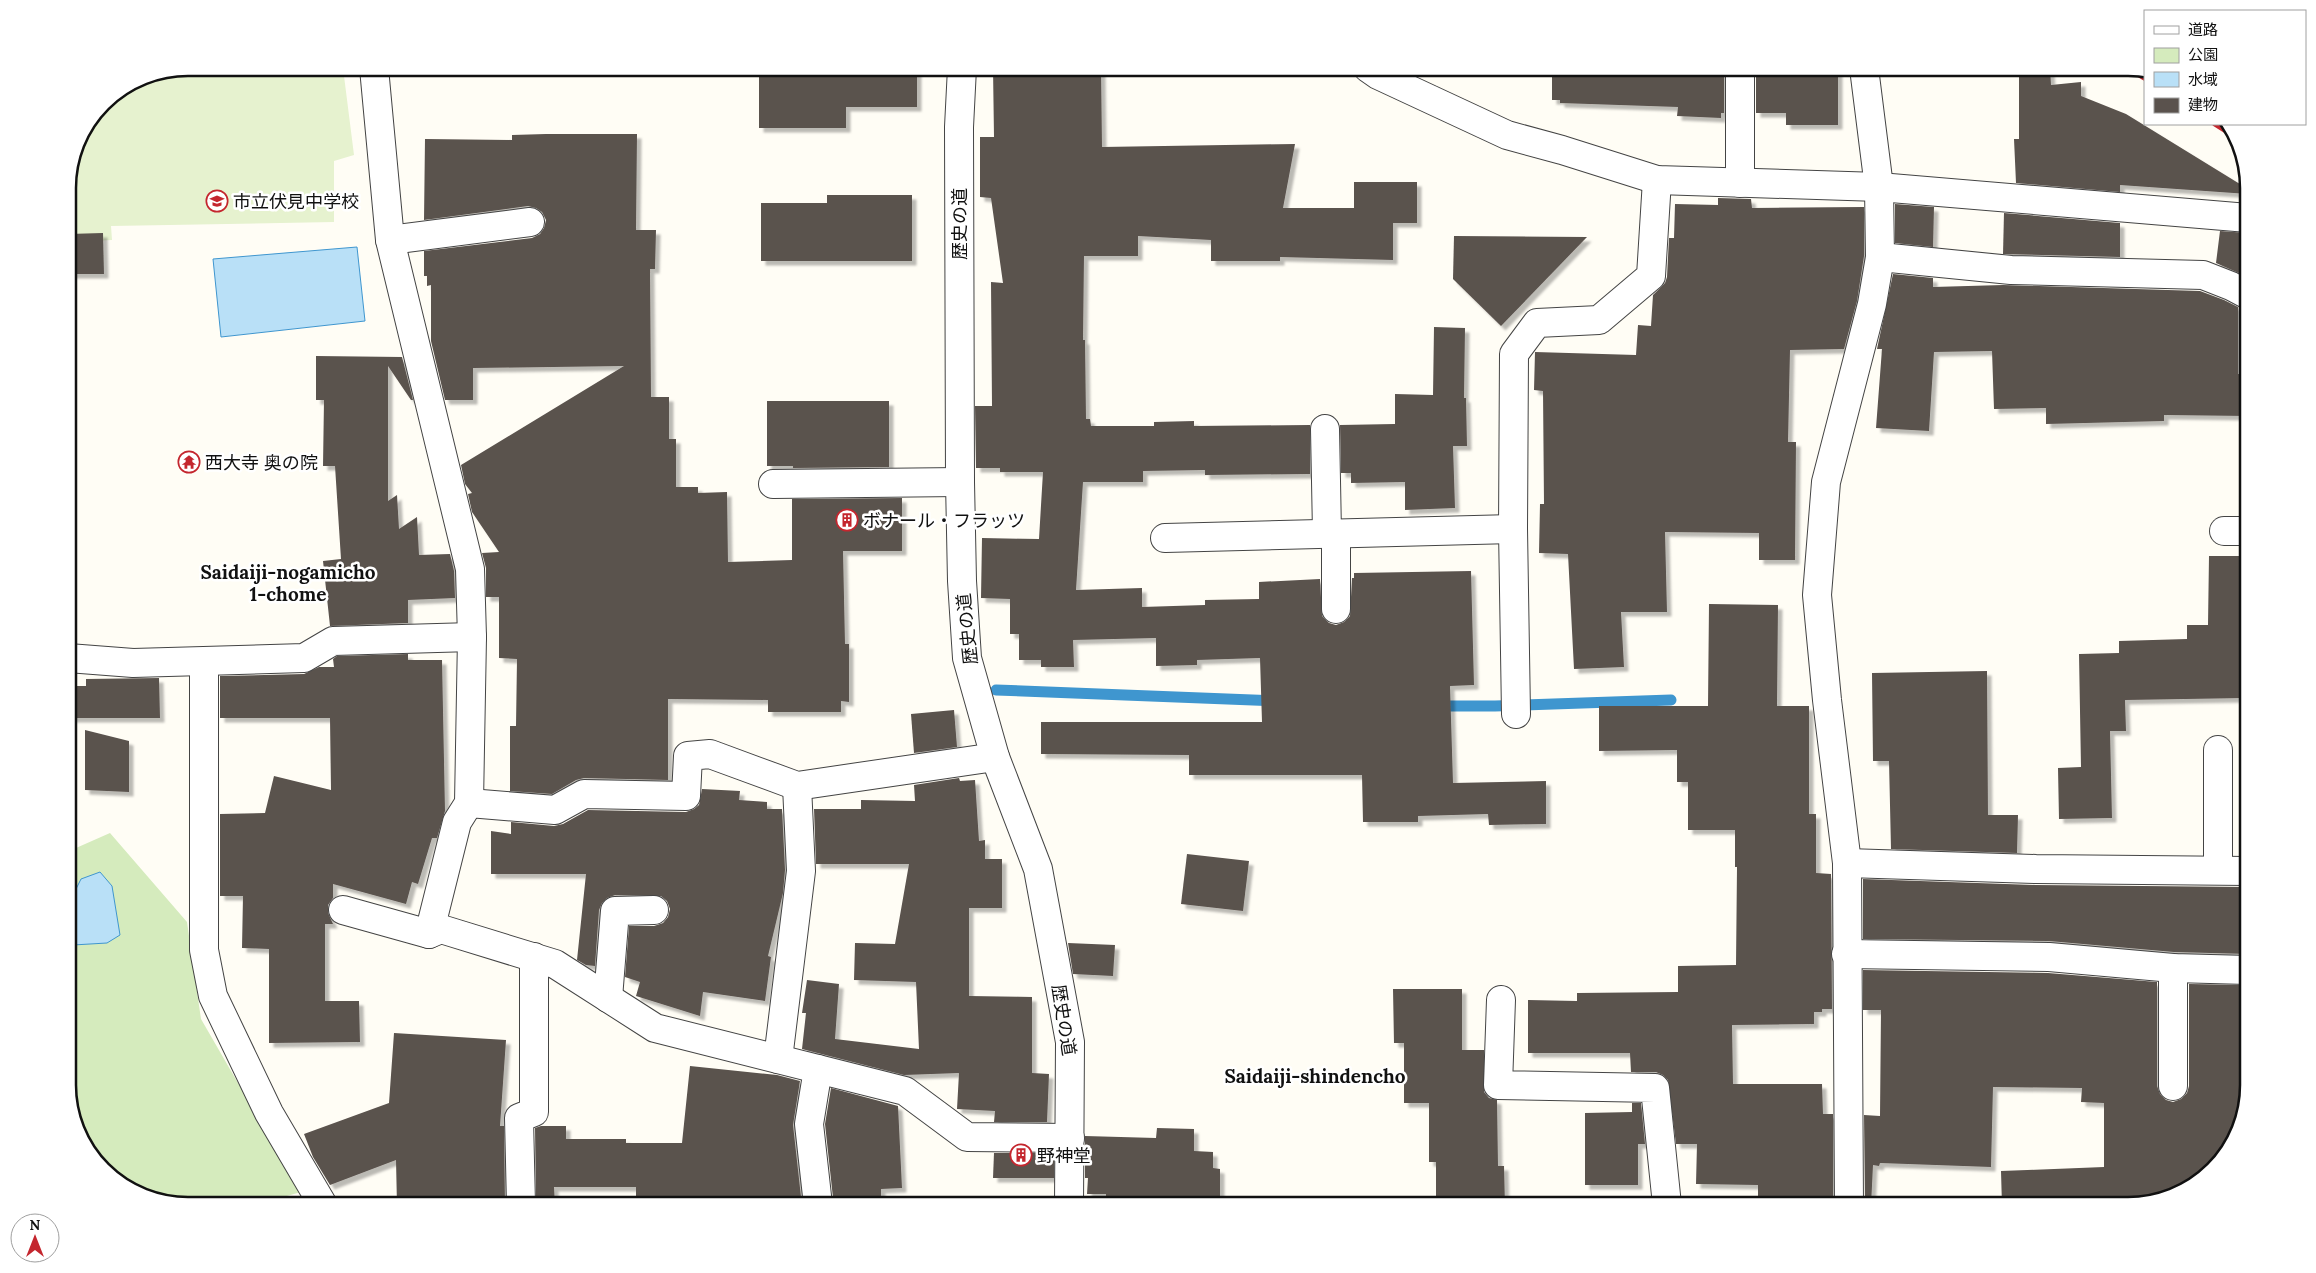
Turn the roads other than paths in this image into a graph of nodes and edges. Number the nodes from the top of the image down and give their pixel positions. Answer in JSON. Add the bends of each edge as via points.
{"nodes":[{"id":1,"x":375,"y":76,"type":"edge"},
{"id":2,"x":961,"y":76,"type":"edge"},
{"id":3,"x":1378,"y":76,"type":"edge"},
{"id":4,"x":1740,"y":76,"type":"edge"},
{"id":5,"x":1865,"y":76,"type":"edge"},
{"id":6,"x":1657,"y":180,"type":"junction"},
{"id":7,"x":1740,"y":183,"type":"junction"},
{"id":8,"x":1880,"y":187,"type":"junction"},
{"id":9,"x":2240,"y":217,"type":"edge"},
{"id":10,"x":530,"y":222,"type":"dead end"},
{"id":11,"x":390,"y":240,"type":"junction"},
{"id":12,"x":1880,"y":258,"type":"junction"},
{"id":13,"x":2240,"y":291,"type":"edge"},
{"id":14,"x":1325,"y":429,"type":"dead end"},
{"id":15,"x":960,"y":482,"type":"junction"},
{"id":16,"x":773,"y":484,"type":"dead end"},
{"id":17,"x":1513,"y":530,"type":"junction"},
{"id":18,"x":1331,"y":533,"type":"junction"},
{"id":19,"x":1165,"y":538,"type":"dead end"},
{"id":20,"x":1336,"y":609,"type":"dead end"},
{"id":21,"x":472,"y":637,"type":"junction"},
{"id":22,"x":76,"y":659,"type":"edge"},
{"id":23,"x":204,"y":662,"type":"junction"},
{"id":24,"x":1516,"y":714,"type":"dead end"},
{"id":25,"x":2218,"y":750,"type":"dead end"},
{"id":26,"x":995,"y":758,"type":"junction"},
{"id":27,"x":797,"y":786,"type":"junction"},
{"id":28,"x":468,"y":804,"type":"junction"},
{"id":29,"x":1847,"y":864,"type":"junction"},
{"id":30,"x":2218,"y":870,"type":"junction"},
{"id":31,"x":2240,"y":870,"type":"edge"},
{"id":32,"x":343,"y":910,"type":"dead end"},
{"id":33,"x":654,"y":910,"type":"dead end"},
{"id":34,"x":430,"y":934,"type":"junction"},
{"id":35,"x":1846,"y":954,"type":"junction"},
{"id":36,"x":534,"y":957,"type":"junction"},
{"id":37,"x":2173,"y":968,"type":"junction"},
{"id":38,"x":2240,"y":970,"type":"edge"},
{"id":39,"x":608,"y":998,"type":"junction"},
{"id":40,"x":1501,"y":1000,"type":"dead end"},
{"id":41,"x":778,"y":1059,"type":"junction"},
{"id":42,"x":818,"y":1069,"type":"junction"},
{"id":43,"x":2173,"y":1086,"type":"dead end"},
{"id":44,"x":1070,"y":1138,"type":"junction"},
{"id":45,"x":316,"y":1197,"type":"edge"},
{"id":46,"x":521,"y":1197,"type":"edge"},
{"id":47,"x":817,"y":1197,"type":"edge"},
{"id":48,"x":1069,"y":1197,"type":"edge"},
{"id":49,"x":1667,"y":1197,"type":"edge"},
{"id":50,"x":1849,"y":1197,"type":"edge"}],
"edges":[{"from":1,"to":11,"type":"street"},
{"from":2,"to":15,"type":"street","name":"歴史の道","via":[[958,126]]},
{"from":3,"to":6,"type":"street","via":[[1507,135]]},
{"from":4,"to":7,"type":"street"},
{"from":5,"to":8,"type":"street"},
{"from":6,"to":7,"type":"street"},
{"from":6,"to":17,"type":"street","via":[[1650,276],[1599,320],[1537,323],[1514,354]]},
{"from":7,"to":8,"type":"street"},
{"from":8,"to":9,"type":"street"},
{"from":8,"to":12,"type":"street"},
{"from":10,"to":11,"type":"street"},
{"from":11,"to":21,"type":"street","via":[[470,569]]},
{"from":12,"to":13,"type":"street","via":[[2011,270],[2203,275]]},
{"from":12,"to":29,"type":"street","via":[[1872,304],[1826,482],[1817,595]]},
{"from":14,"to":18,"type":"street"},
{"from":15,"to":16,"type":"street"},
{"from":15,"to":26,"type":"street","name":"歴史の道","via":[[968,658]]},
{"from":17,"to":18,"type":"street"},
{"from":17,"to":24,"type":"street"},
{"from":18,"to":19,"type":"street"},
{"from":18,"to":20,"type":"street"},
{"from":21,"to":23,"type":"street","via":[[333,641],[304,658]]},
{"from":21,"to":28,"type":"street"},
{"from":22,"to":23,"type":"street","via":[[133,663]]},
{"from":23,"to":45,"type":"street","via":[[204,950],[213,996],[269,1112]]},
{"from":25,"to":30,"type":"street"},
{"from":26,"to":27,"type":"street"},
{"from":26,"to":44,"type":"street","name":"歴史の道","via":[[1038,869],[1070,1042]]},
{"from":27,"to":28,"type":"street","via":[[710,754],[688,756],[686,796],[584,794],[555,810]]},
{"from":27,"to":41,"type":"street","via":[[801,870]]},
{"from":28,"to":34,"type":"street","via":[[455,831]]},
{"from":29,"to":30,"type":"street"},
{"from":29,"to":35,"type":"street"},
{"from":30,"to":31,"type":"street"},
{"from":32,"to":34,"type":"street"},
{"from":33,"to":39,"type":"street","via":[[615,911]]},
{"from":34,"to":36,"type":"street","via":[[440,929]]},
{"from":35,"to":37,"type":"street","via":[[2049,957]]},
{"from":35,"to":50,"type":"street"},
{"from":36,"to":39,"type":"street","via":[[555,964]]},
{"from":36,"to":46,"type":"street","via":[[534,1112],[519,1118]]},
{"from":37,"to":38,"type":"street"},
{"from":37,"to":43,"type":"street"},
{"from":39,"to":41,"type":"street","via":[[655,1028]]},
{"from":40,"to":49,"type":"street","via":[[1498,1085],[1655,1088]]},
{"from":41,"to":42,"type":"street"},
{"from":42,"to":44,"type":"street","via":[[905,1092],[967,1138]]},
{"from":42,"to":47,"type":"street","via":[[809,1124]]},
{"from":44,"to":48,"type":"street","name":"歴史の道"}]}
